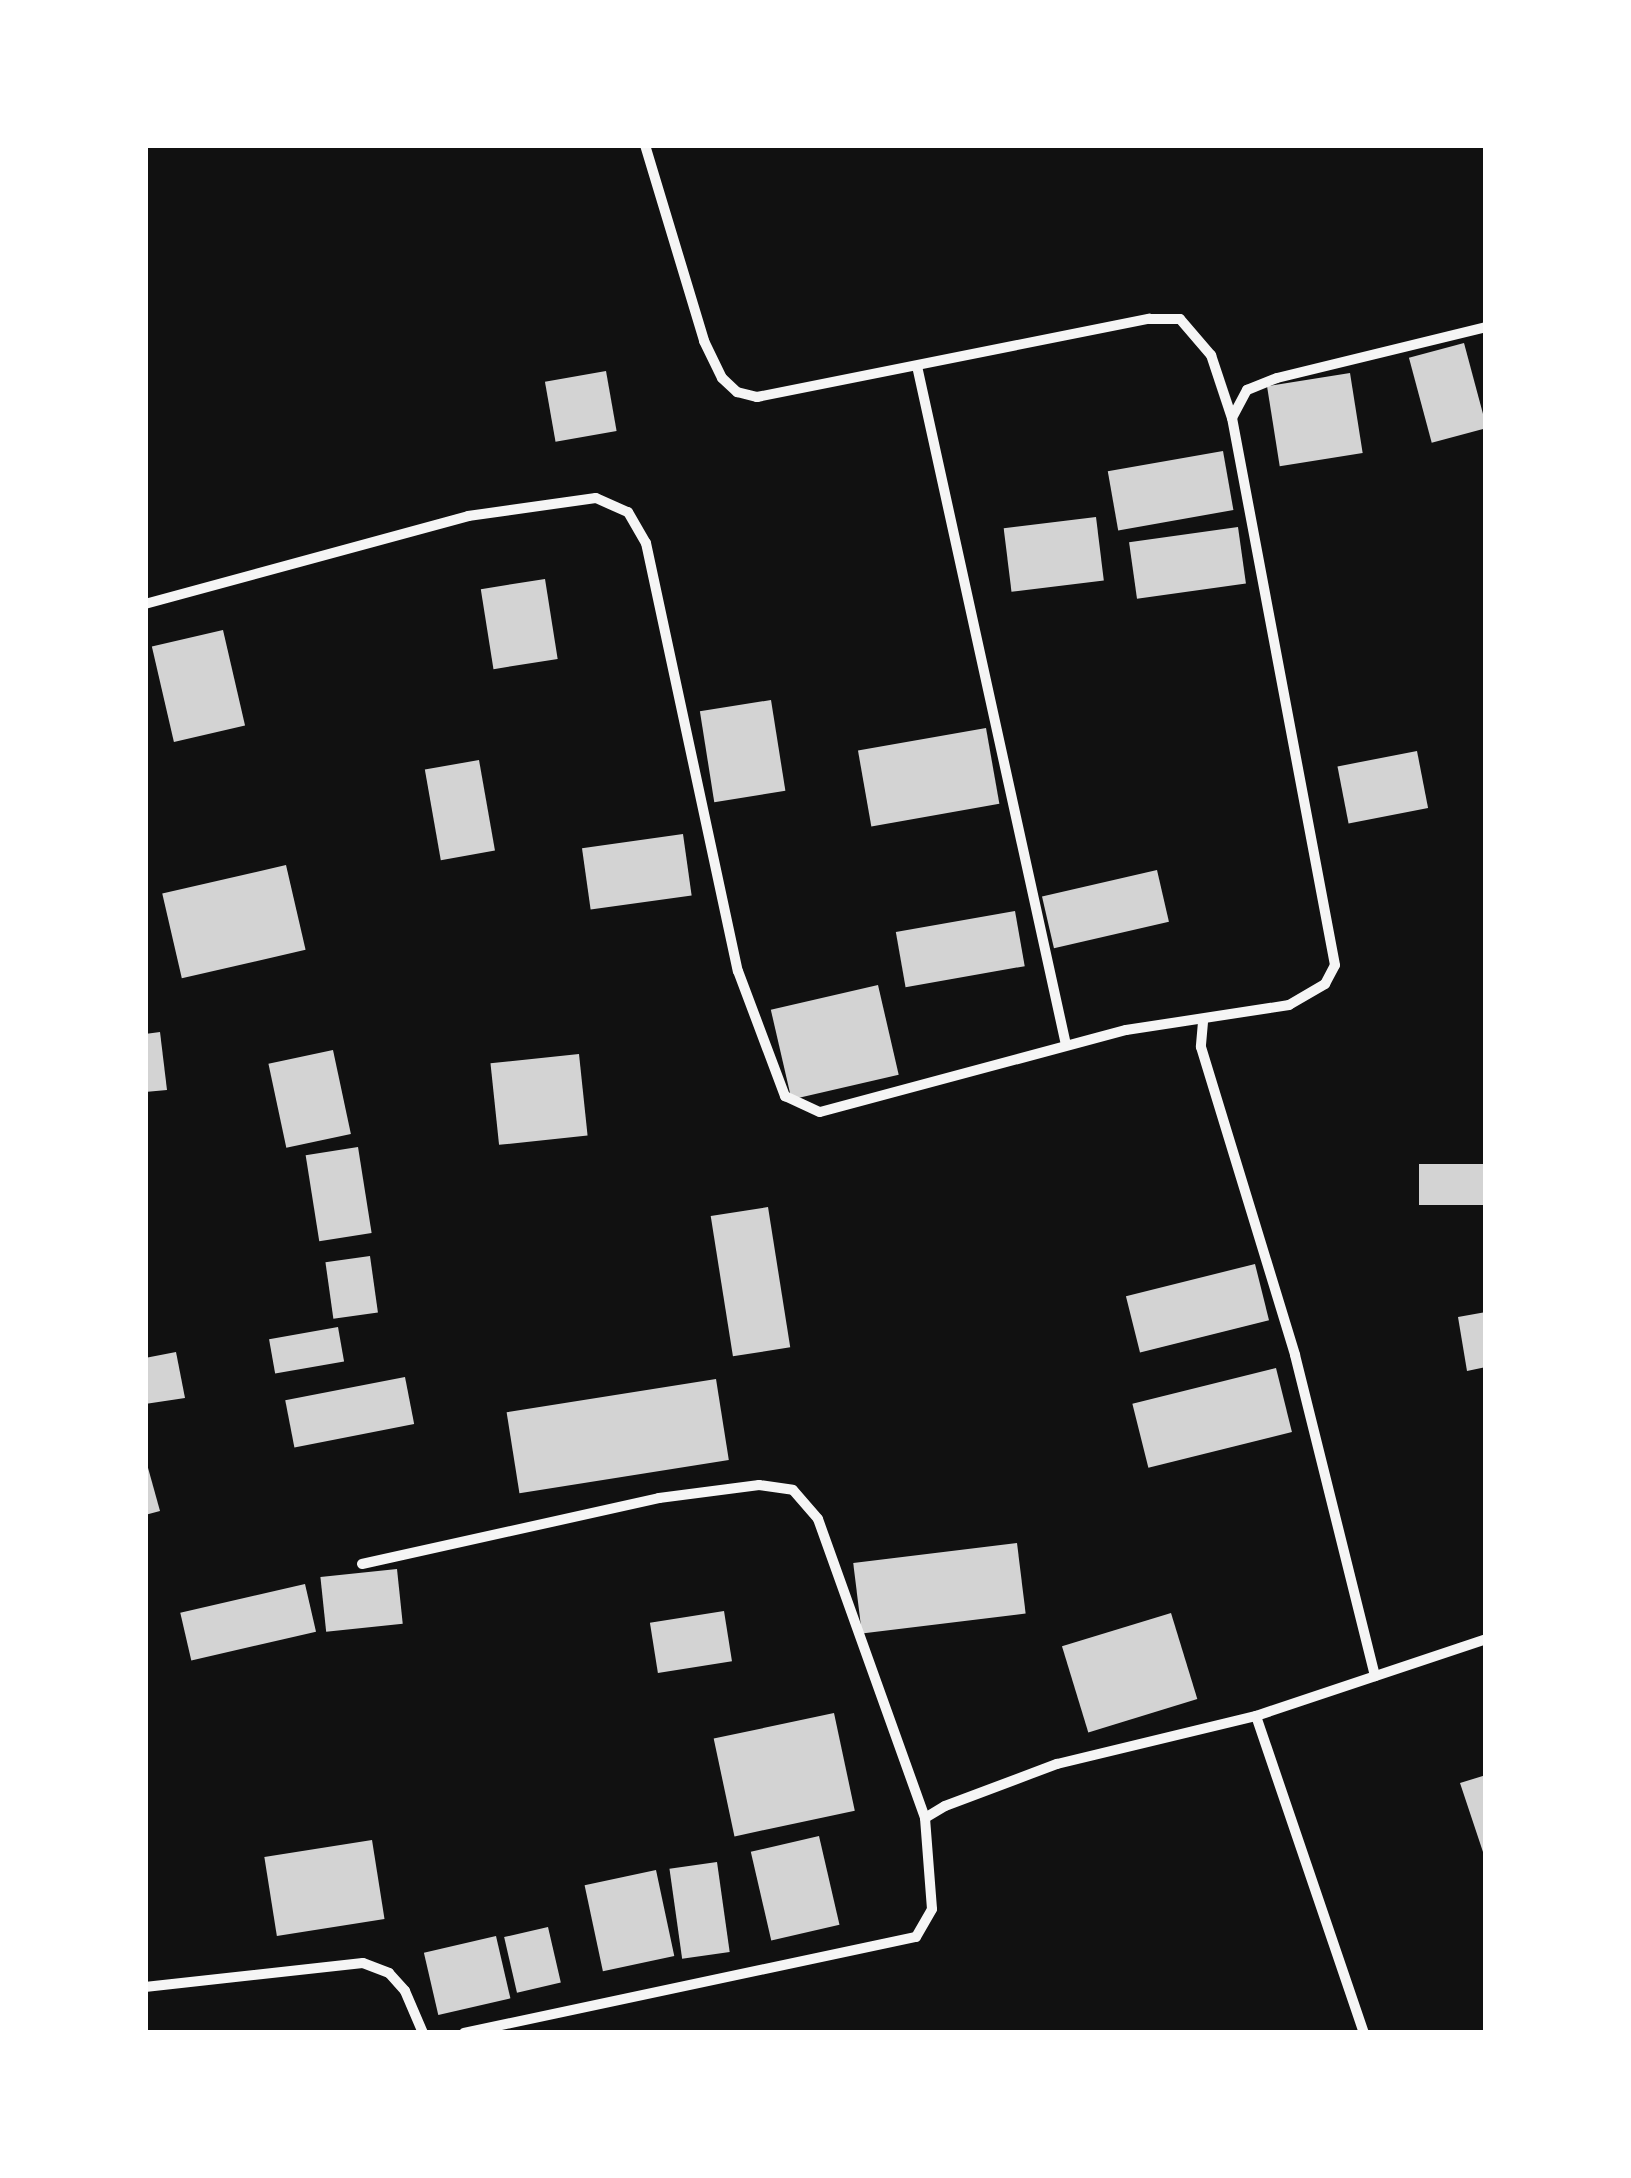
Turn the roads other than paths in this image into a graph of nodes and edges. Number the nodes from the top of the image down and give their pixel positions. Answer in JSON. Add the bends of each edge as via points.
{"nodes":[{"id":1,"x":645,"y":145,"type":"edge"},
{"id":2,"x":1486,"y":327,"type":"edge"},
{"id":3,"x":917,"y":366,"type":"junction"},
{"id":4,"x":1232,"y":418,"type":"junction"},
{"id":5,"x":145,"y":604,"type":"edge"},
{"id":6,"x":1203,"y":1022,"type":"junction"},
{"id":7,"x":1066,"y":1045,"type":"junction"},
{"id":8,"x":362,"y":1564,"type":"dead end"},
{"id":9,"x":1486,"y":1639,"type":"edge"},
{"id":10,"x":1375,"y":1676,"type":"junction"},
{"id":11,"x":1256,"y":1716,"type":"junction"},
{"id":12,"x":925,"y":1818,"type":"junction"},
{"id":13,"x":145,"y":1986,"type":"edge"},
{"id":14,"x":423,"y":2033,"type":"edge"},
{"id":15,"x":464,"y":2033,"type":"edge"},
{"id":16,"x":1364,"y":2033,"type":"edge"}],
"edges":[{"from":1,"to":3,"type":"street","via":[[704,341],[737,392],[757,396]]},
{"from":2,"to":4,"type":"street","via":[[1277,378],[1247,390]]},
{"from":3,"to":4,"type":"street","via":[[1149,319],[1180,320],[1211,355]]},
{"from":3,"to":7,"type":"street","via":[[1009,810]]},
{"from":4,"to":6,"type":"street","via":[[1334,965],[1326,984],[1289,1005]]},
{"from":5,"to":7,"type":"street","via":[[468,516],[596,498],[628,512],[646,543],[738,971],[785,1096],[820,1112]]},
{"from":6,"to":7,"type":"street"},
{"from":6,"to":10,"type":"street","via":[[1201,1047],[1295,1355]]},
{"from":8,"to":12,"type":"street","via":[[659,1498],[759,1486],[793,1490],[818,1519]]},
{"from":9,"to":10,"type":"street"},
{"from":10,"to":11,"type":"street"},
{"from":11,"to":12,"type":"street","via":[[1057,1764]]},
{"from":11,"to":16,"type":"street"},
{"from":12,"to":15,"type":"street","via":[[932,1909],[916,1938]]},
{"from":13,"to":14,"type":"street","via":[[363,1963],[389,1973],[405,1991]]}]}
